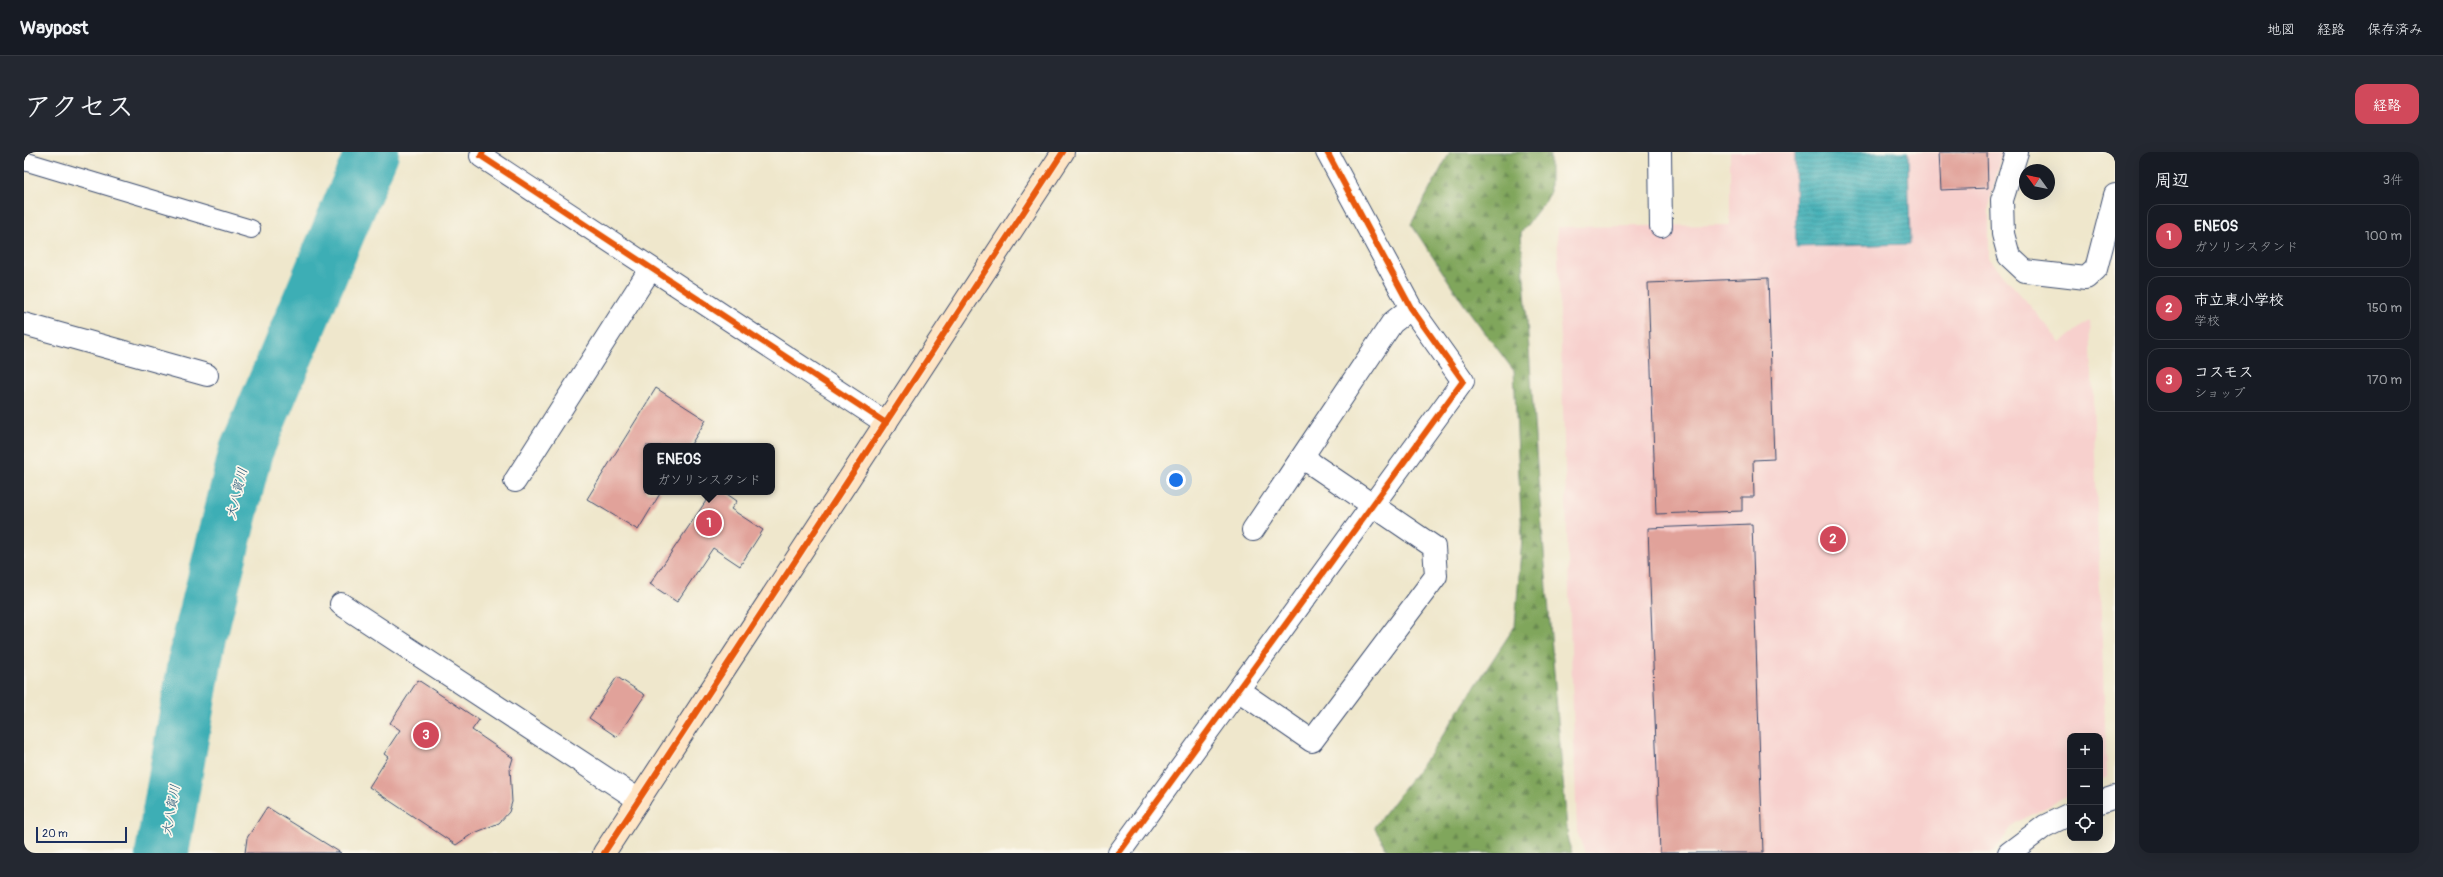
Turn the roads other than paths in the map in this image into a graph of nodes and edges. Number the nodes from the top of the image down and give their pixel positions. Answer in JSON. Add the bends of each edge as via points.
{"nodes":[{"id":1,"x":483,"y":152,"type":"edge"},
{"id":2,"x":1063,"y":152,"type":"edge"},
{"id":3,"x":1327,"y":152,"type":"edge"},
{"id":4,"x":1660,"y":152,"type":"edge"},
{"id":5,"x":2017,"y":152,"type":"edge"},
{"id":6,"x":24,"y":161,"type":"edge"},
{"id":7,"x":2115,"y":196,"type":"edge"},
{"id":8,"x":1661,"y":226,"type":"dead end"},
{"id":9,"x":251,"y":229,"type":"dead end"},
{"id":10,"x":651,"y":268,"type":"junction"},
{"id":11,"x":1411,"y":308,"type":"junction"},
{"id":12,"x":24,"y":324,"type":"edge"},
{"id":13,"x":207,"y":375,"type":"dead end"},
{"id":14,"x":886,"y":423,"type":"junction"},
{"id":15,"x":1304,"y":455,"type":"junction"},
{"id":16,"x":515,"y":481,"type":"dead end"},
{"id":17,"x":1372,"y":505,"type":"junction"},
{"id":18,"x":1253,"y":530,"type":"dead end"},
{"id":19,"x":341,"y":604,"type":"dead end"},
{"id":20,"x":1238,"y":690,"type":"junction"},
{"id":21,"x":2115,"y":797,"type":"edge"},
{"id":22,"x":639,"y":800,"type":"junction"},
{"id":23,"x":2103,"y":801,"type":"edge"},
{"id":24,"x":2067,"y":815,"type":"edge"},
{"id":25,"x":604,"y":853,"type":"edge"},
{"id":26,"x":1119,"y":853,"type":"edge"},
{"id":27,"x":2009,"y":853,"type":"edge"}],
"edges":[{"from":1,"to":10,"type":"street","via":[[481,156]]},
{"from":2,"to":14,"type":"street"},
{"from":3,"to":11,"type":"street"},
{"from":4,"to":8,"type":"street"},
{"from":5,"to":7,"type":"street","via":[[2002,200],[2003,234],[2009,256],[2025,271],[2086,278],[2096,269]]},
{"from":6,"to":9,"type":"lane"},
{"from":10,"to":14,"type":"street"},
{"from":10,"to":16,"type":"street"},
{"from":11,"to":15,"type":"street","via":[[1392,323]]},
{"from":11,"to":17,"type":"street","via":[[1463,381]]},
{"from":12,"to":13,"type":"street"},
{"from":14,"to":22,"type":"street"},
{"from":15,"to":17,"type":"street","via":[[1312,464]]},
{"from":15,"to":18,"type":"street"},
{"from":17,"to":20,"type":"street"},
{"from":17,"to":20,"type":"street","via":[[1434,547],[1436,576],[1312,741]]},
{"from":19,"to":22,"type":"street"},
{"from":20,"to":26,"type":"street"},
{"from":21,"to":23,"type":"street"},
{"from":22,"to":25,"type":"street"},
{"from":24,"to":27,"type":"street","via":[[2045,826]]}]}
